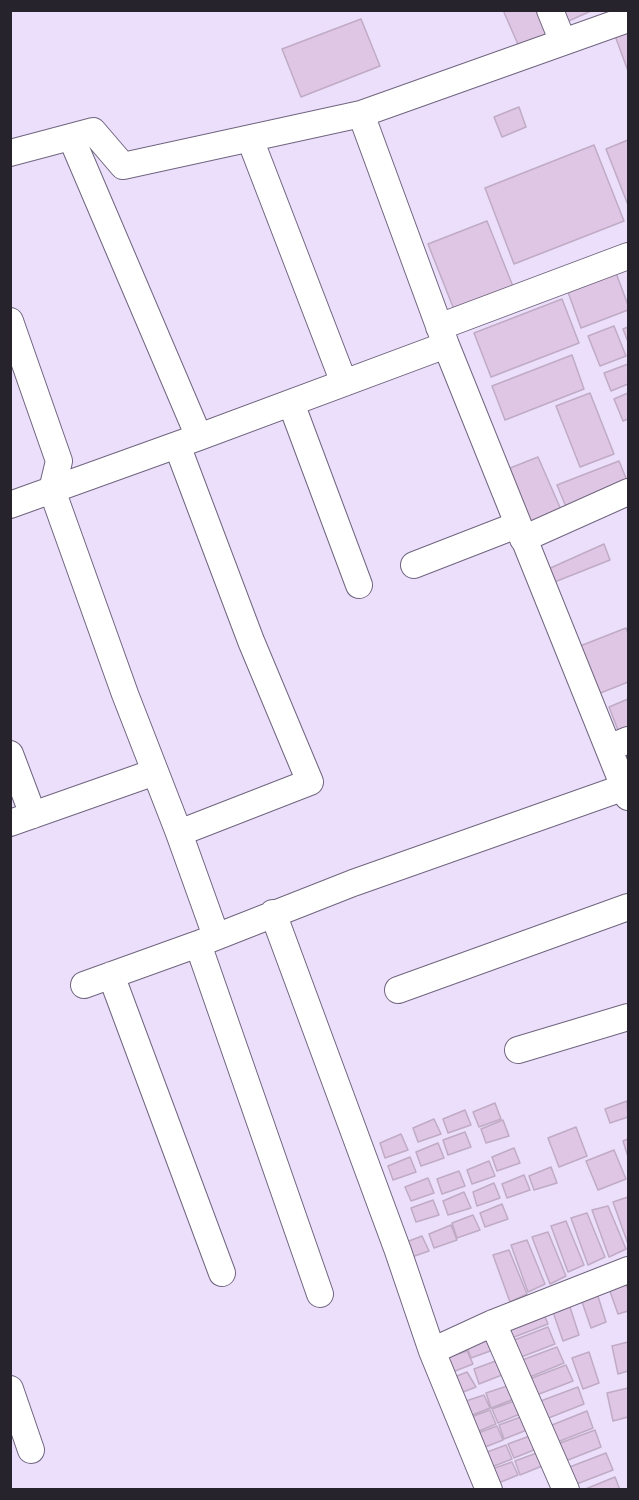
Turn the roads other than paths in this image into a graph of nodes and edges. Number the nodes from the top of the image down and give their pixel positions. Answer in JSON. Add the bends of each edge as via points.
{"nodes":[{"id":1,"x":550,"y":10,"type":"edge"},
{"id":2,"x":628,"y":20,"type":"edge"},
{"id":3,"x":563,"y":42,"type":"junction"},
{"id":4,"x":361,"y":114,"type":"junction"},
{"id":5,"x":71,"y":137,"type":"junction"},
{"id":6,"x":250,"y":138,"type":"junction"},
{"id":7,"x":10,"y":153,"type":"edge"},
{"id":8,"x":628,"y":256,"type":"edge"},
{"id":9,"x":10,"y":321,"type":"edge"},
{"id":10,"x":442,"y":336,"type":"junction"},
{"id":11,"x":344,"y":383,"type":"junction"},
{"id":12,"x":291,"y":403,"type":"junction"},
{"id":13,"x":188,"y":441,"type":"junction"},
{"id":14,"x":52,"y":490,"type":"junction"},
{"id":15,"x":628,"y":492,"type":"edge"},
{"id":16,"x":10,"y":505,"type":"edge"},
{"id":17,"x":520,"y":532,"type":"junction"},
{"id":18,"x":414,"y":566,"type":"dead end"},
{"id":19,"x":359,"y":585,"type":"dead end"},
{"id":20,"x":619,"y":745,"type":"edge"},
{"id":21,"x":10,"y":754,"type":"edge"},
{"id":22,"x":155,"y":772,"type":"junction"},
{"id":23,"x":627,"y":792,"type":"edge"},
{"id":24,"x":22,"y":819,"type":"edge"},
{"id":25,"x":179,"y":833,"type":"junction"},
{"id":26,"x":628,"y":907,"type":"edge"},
{"id":27,"x":273,"y":913,"type":"junction"},
{"id":28,"x":207,"y":940,"type":"junction"},
{"id":29,"x":111,"y":975,"type":"junction"},
{"id":30,"x":84,"y":985,"type":"dead end"},
{"id":31,"x":398,"y":990,"type":"dead end"},
{"id":32,"x":628,"y":1017,"type":"edge"},
{"id":33,"x":518,"y":1050,"type":"dead end"},
{"id":34,"x":628,"y":1270,"type":"edge"},
{"id":35,"x":222,"y":1273,"type":"dead end"},
{"id":36,"x":320,"y":1294,"type":"dead end"},
{"id":37,"x":493,"y":1323,"type":"junction"},
{"id":38,"x":432,"y":1351,"type":"junction"},
{"id":39,"x":10,"y":1389,"type":"edge"},
{"id":40,"x":31,"y":1450,"type":"dead end"},
{"id":41,"x":489,"y":1490,"type":"edge"},
{"id":42,"x":566,"y":1490,"type":"edge"}],
"edges":[{"from":1,"to":3,"type":"street"},
{"from":2,"to":3,"type":"street"},
{"from":3,"to":4,"type":"street"},
{"from":4,"to":6,"type":"street"},
{"from":4,"to":10,"type":"street"},
{"from":5,"to":6,"type":"street","via":[[93,131],[123,166]]},
{"from":5,"to":7,"type":"street"},
{"from":5,"to":13,"type":"street"},
{"from":6,"to":11,"type":"street"},
{"from":8,"to":10,"type":"street"},
{"from":9,"to":14,"type":"street","via":[[59,461]]},
{"from":10,"to":11,"type":"street"},
{"from":10,"to":17,"type":"street"},
{"from":11,"to":12,"type":"street"},
{"from":12,"to":13,"type":"street"},
{"from":12,"to":19,"type":"street"},
{"from":13,"to":14,"type":"street"},
{"from":13,"to":25,"type":"street","via":[[251,641],[310,782]]},
{"from":14,"to":16,"type":"street"},
{"from":14,"to":22,"type":"street"},
{"from":15,"to":17,"type":"street"},
{"from":17,"to":18,"type":"street"},
{"from":17,"to":20,"type":"street"},
{"from":20,"to":23,"type":"street"},
{"from":21,"to":24,"type":"street"},
{"from":22,"to":24,"type":"street"},
{"from":22,"to":25,"type":"street"},
{"from":23,"to":27,"type":"street"},
{"from":25,"to":28,"type":"street"},
{"from":26,"to":31,"type":"street"},
{"from":27,"to":28,"type":"street"},
{"from":27,"to":38,"type":"street"},
{"from":28,"to":29,"type":"street"},
{"from":28,"to":36,"type":"street"},
{"from":29,"to":30,"type":"street"},
{"from":29,"to":35,"type":"street"},
{"from":32,"to":33,"type":"street"},
{"from":34,"to":37,"type":"street"},
{"from":37,"to":38,"type":"street"},
{"from":37,"to":42,"type":"street"},
{"from":38,"to":41,"type":"street"},
{"from":39,"to":40,"type":"street"}]}
